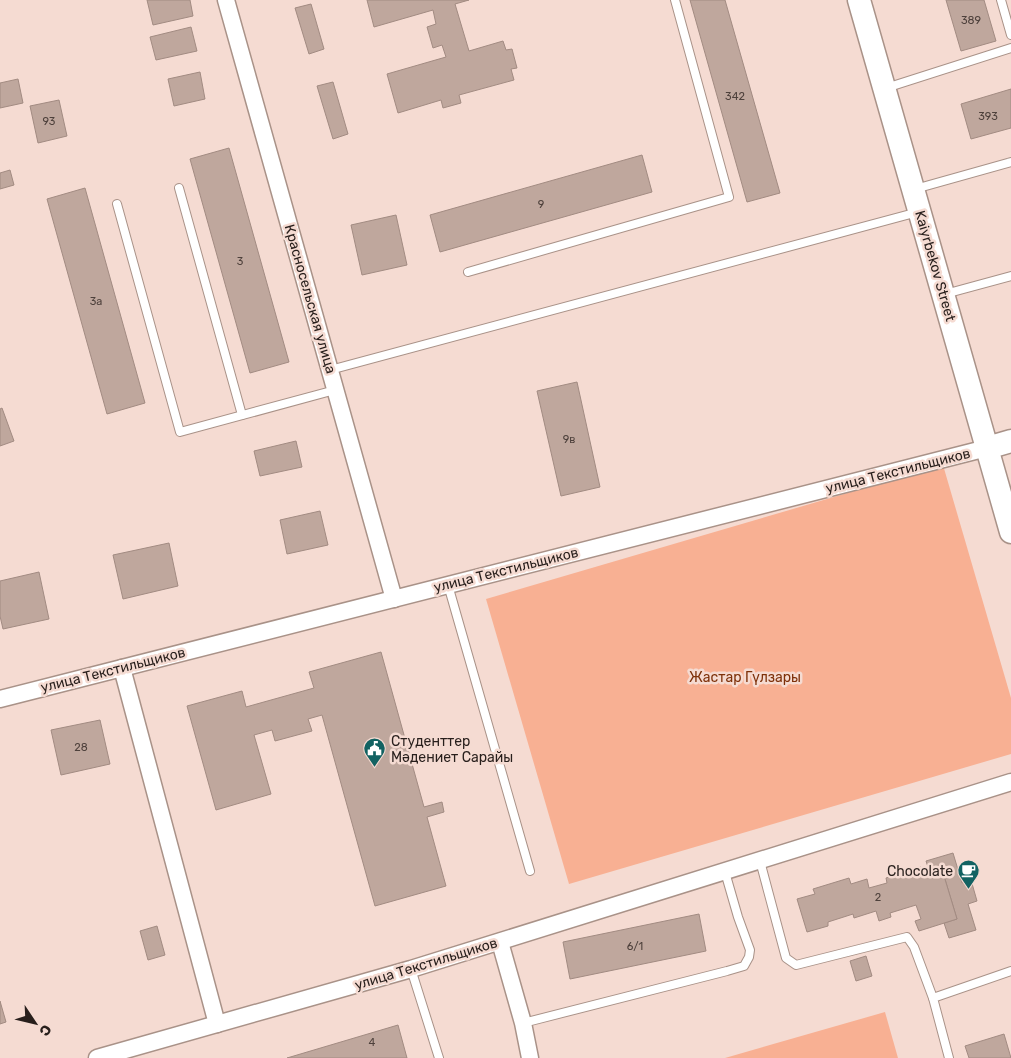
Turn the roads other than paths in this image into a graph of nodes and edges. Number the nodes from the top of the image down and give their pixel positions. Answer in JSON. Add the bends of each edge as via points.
{"nodes":[{"id":1,"x":226,"y":0,"type":"edge"},
{"id":2,"x":675,"y":0,"type":"edge"},
{"id":3,"x":860,"y":0,"type":"edge"},
{"id":4,"x":1001,"y":0,"type":"edge"},
{"id":5,"x":1011,"y":35,"type":"edge"},
{"id":6,"x":1011,"y":48,"type":"edge"},
{"id":7,"x":885,"y":88,"type":"junction"},
{"id":8,"x":1011,"y":162,"type":"edge"},
{"id":9,"x":179,"y":188,"type":"dead end"},
{"id":10,"x":914,"y":190,"type":"junction"},
{"id":11,"x":117,"y":204,"type":"dead end"},
{"id":12,"x":920,"y":211,"type":"junction"},
{"id":13,"x":468,"y":272,"type":"dead end"},
{"id":14,"x":1011,"y":276,"type":"edge"},
{"id":15,"x":944,"y":295,"type":"junction"},
{"id":16,"x":330,"y":370,"type":"junction"},
{"id":17,"x":335,"y":390,"type":"junction"},
{"id":18,"x":242,"y":415,"type":"junction"},
{"id":19,"x":1011,"y":441,"type":"edge"},
{"id":20,"x":987,"y":448,"type":"junction"},
{"id":21,"x":1011,"y":532,"type":"edge"},
{"id":22,"x":448,"y":585,"type":"junction"},
{"id":23,"x":394,"y":599,"type":"junction"},
{"id":24,"x":122,"y":668,"type":"junction"},
{"id":25,"x":0,"y":698,"type":"edge"},
{"id":26,"x":1011,"y":782,"type":"edge"},
{"id":27,"x":760,"y":861,"type":"junction"},
{"id":28,"x":530,"y":871,"type":"dead end"},
{"id":29,"x":725,"y":872,"type":"junction"},
{"id":30,"x":500,"y":942,"type":"junction"},
{"id":31,"x":411,"y":970,"type":"junction"},
{"id":32,"x":1011,"y":971,"type":"edge"},
{"id":33,"x":933,"y":998,"type":"junction"},
{"id":34,"x":523,"y":1023,"type":"junction"},
{"id":35,"x":218,"y":1024,"type":"junction"},
{"id":36,"x":97,"y":1058,"type":"edge"},
{"id":37,"x":439,"y":1058,"type":"edge"},
{"id":38,"x":530,"y":1058,"type":"edge"},
{"id":39,"x":949,"y":1058,"type":"edge"}],
"edges":[{"from":1,"to":16,"type":"street","name":"Красносельская улица"},
{"from":2,"to":13,"type":"lane","via":[[729,198]]},
{"from":3,"to":7,"type":"main road","name":"Kaiyrbekov Street"},
{"from":4,"to":5,"type":"lane"},
{"from":6,"to":7,"type":"lane"},
{"from":7,"to":10,"type":"main road","name":"Kaiyrbekov Street"},
{"from":8,"to":10,"type":"lane"},
{"from":9,"to":18,"type":"lane"},
{"from":10,"to":12,"type":"main road","name":"Kaiyrbekov Street"},
{"from":11,"to":18,"type":"lane","via":[[180,432]]},
{"from":12,"to":15,"type":"main road","name":"Kaiyrbekov Street"},
{"from":12,"to":16,"type":"lane"},
{"from":14,"to":15,"type":"lane"},
{"from":15,"to":20,"type":"main road","name":"Kaiyrbekov Street"},
{"from":16,"to":17,"type":"street","name":"Красносельская улица"},
{"from":17,"to":18,"type":"lane"},
{"from":17,"to":23,"type":"street","name":"Красносельская улица"},
{"from":19,"to":20,"type":"main road","name":"улица Текстильщиков"},
{"from":20,"to":21,"type":"main road","name":"Kaiyrbekov Street"},
{"from":20,"to":22,"type":"street","name":"улица Текстильщиков"},
{"from":22,"to":23,"type":"street","name":"улица Текстильщиков"},
{"from":22,"to":28,"type":"lane"},
{"from":23,"to":24,"type":"street","name":"улица Текстильщиков"},
{"from":24,"to":25,"type":"street","name":"улица Текстильщиков"},
{"from":24,"to":35,"type":"street"},
{"from":26,"to":27,"type":"street","name":"улица Текстильщиков"},
{"from":27,"to":29,"type":"street","name":"улица Текстильщиков"},
{"from":27,"to":33,"type":"lane","via":[[786,958],[796,965],[907,937],[914,947]]},
{"from":29,"to":30,"type":"street","name":"улица Текстильщиков"},
{"from":29,"to":34,"type":"lane","via":[[750,950],[744,966]]},
{"from":30,"to":31,"type":"street","name":"улица Текстильщиков"},
{"from":30,"to":34,"type":"street"},
{"from":31,"to":35,"type":"street","name":"улица Текстильщиков"},
{"from":31,"to":37,"type":"lane"},
{"from":32,"to":33,"type":"lane"},
{"from":33,"to":39,"type":"lane"},
{"from":34,"to":38,"type":"street"},
{"from":35,"to":36,"type":"street","name":"улица Текстильщиков"}]}
